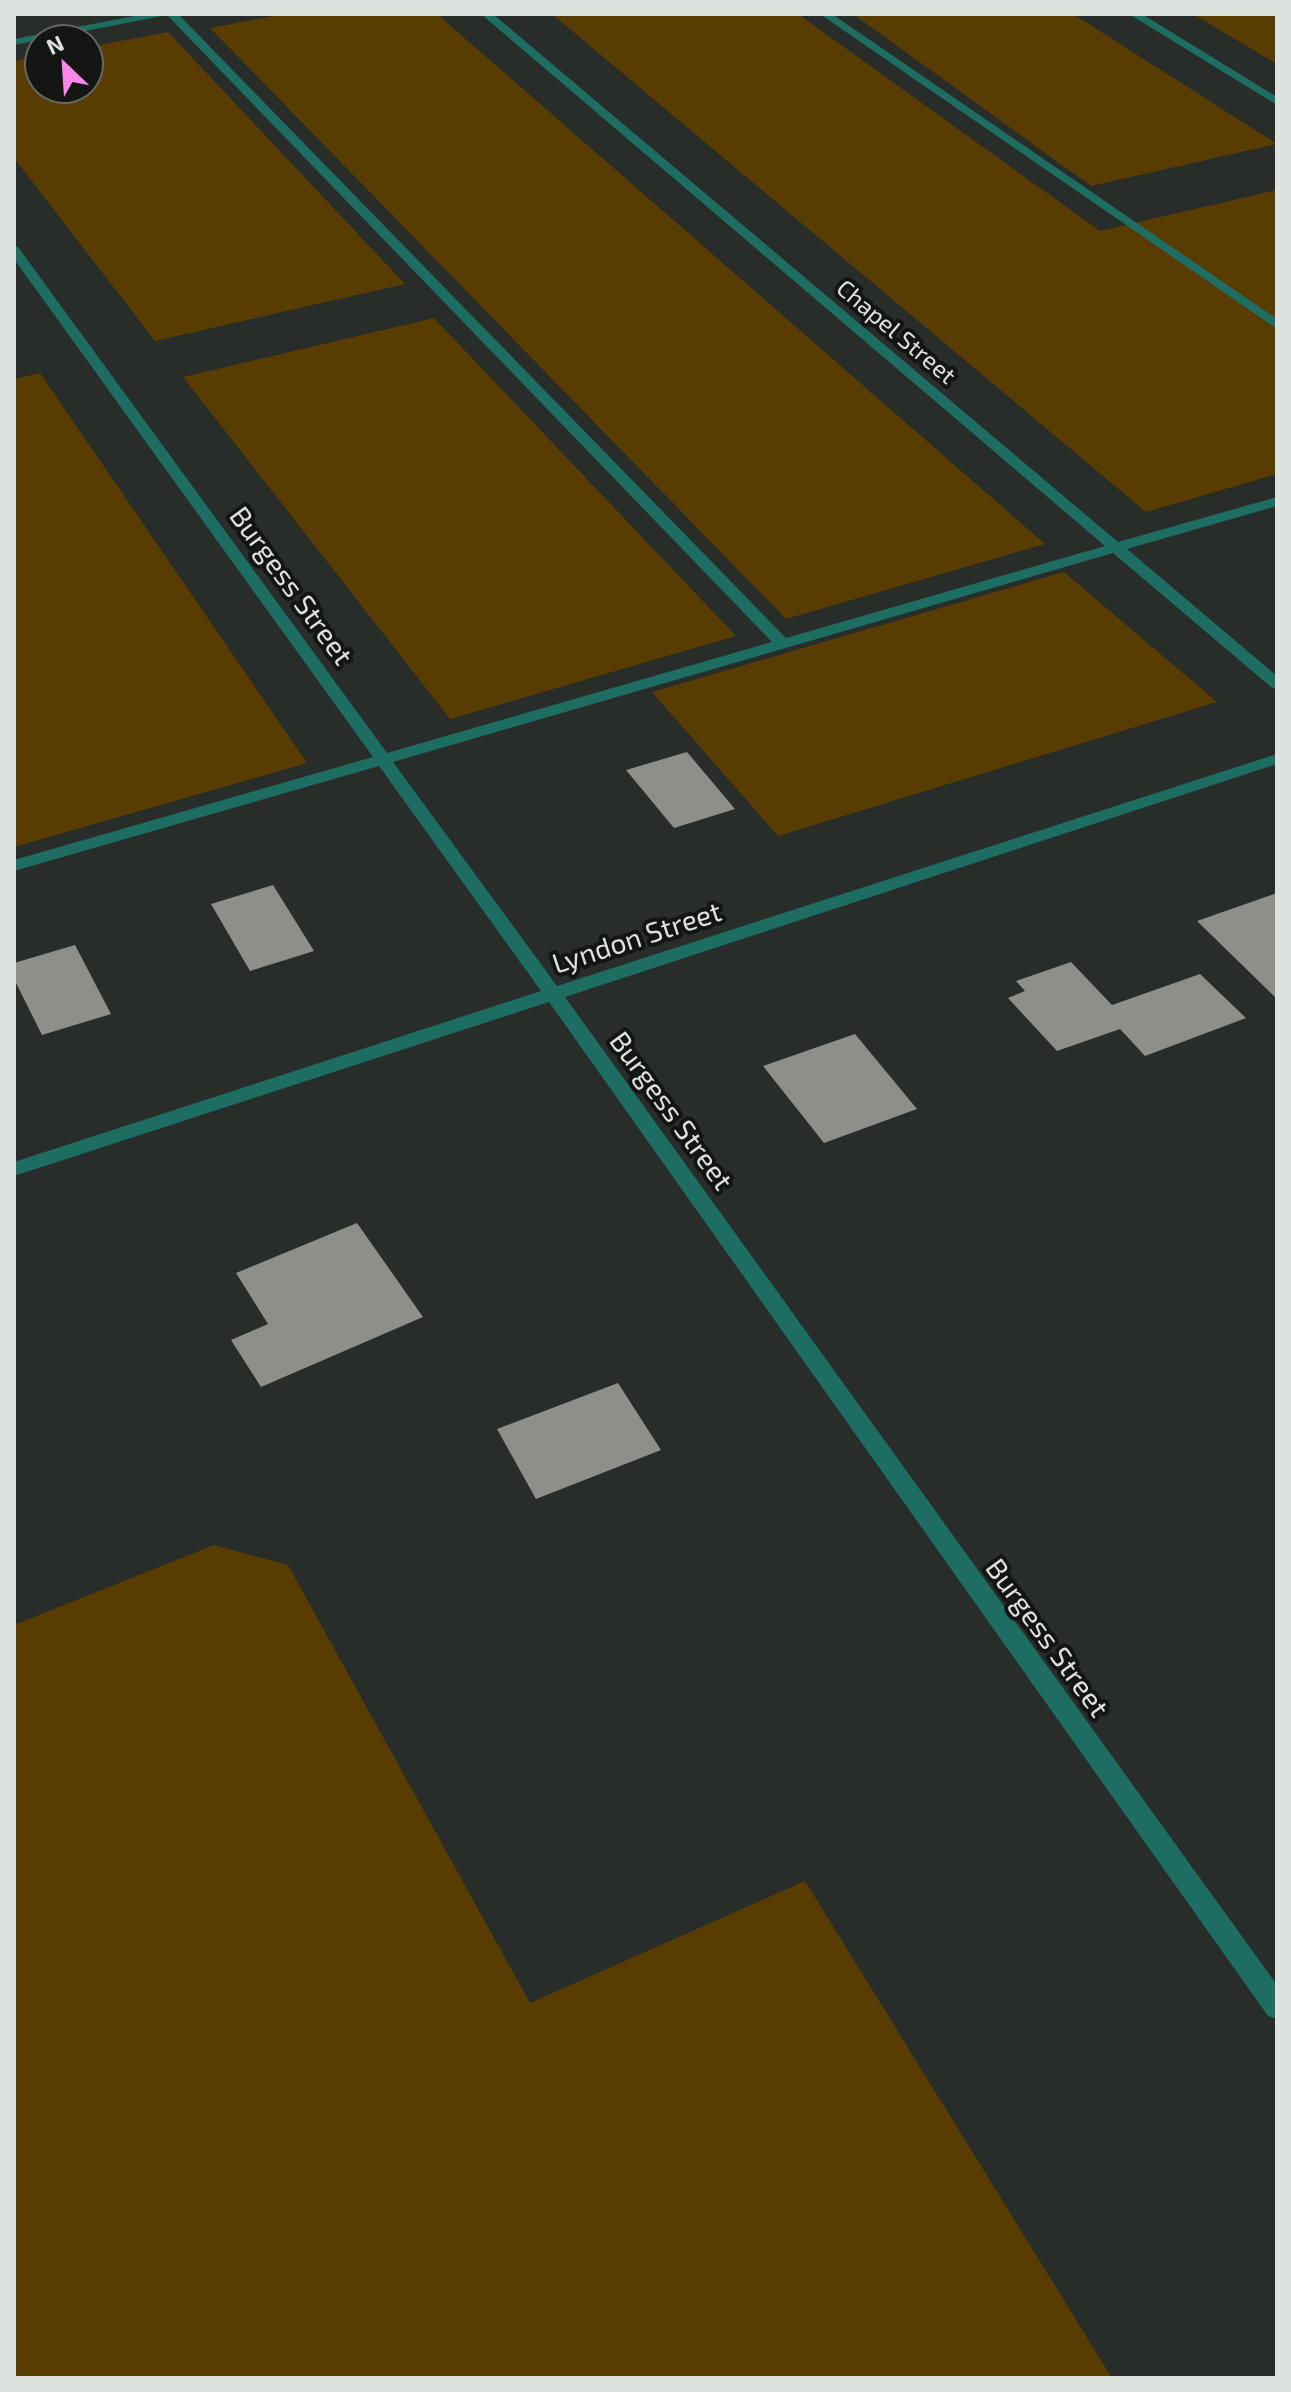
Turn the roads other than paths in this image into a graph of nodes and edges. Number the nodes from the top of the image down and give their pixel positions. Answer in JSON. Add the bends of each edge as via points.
{"nodes":[{"id":1,"x":162,"y":14,"type":"edge"},
{"id":2,"x":172,"y":14,"type":"edge"},
{"id":3,"x":486,"y":14,"type":"edge"},
{"id":4,"x":825,"y":14,"type":"edge"},
{"id":5,"x":1134,"y":14,"type":"edge"},
{"id":6,"x":14,"y":42,"type":"edge"},
{"id":7,"x":1277,"y":102,"type":"edge"},
{"id":8,"x":14,"y":250,"type":"edge"},
{"id":9,"x":1277,"y":325,"type":"edge"},
{"id":10,"x":1277,"y":501,"type":"edge"},
{"id":11,"x":1115,"y":547,"type":"junction"},
{"id":12,"x":782,"y":643,"type":"junction"},
{"id":13,"x":1277,"y":684,"type":"edge"},
{"id":14,"x":1277,"y":759,"type":"edge"},
{"id":15,"x":382,"y":760,"type":"junction"},
{"id":16,"x":14,"y":866,"type":"edge"},
{"id":17,"x":552,"y":994,"type":"junction"},
{"id":18,"x":14,"y":1169,"type":"edge"},
{"id":19,"x":1277,"y":2007,"type":"edge"}],
"edges":[{"from":1,"to":6,"type":"street"},
{"from":2,"to":12,"type":"street"},
{"from":3,"to":11,"type":"street","name":"Chapel Street"},
{"from":4,"to":9,"type":"street"},
{"from":5,"to":7,"type":"street"},
{"from":8,"to":15,"type":"street","name":"Burgess Street"},
{"from":10,"to":11,"type":"street"},
{"from":11,"to":12,"type":"street"},
{"from":11,"to":13,"type":"street","name":"Chapel Street"},
{"from":12,"to":15,"type":"street"},
{"from":14,"to":17,"type":"street","name":"Lyndon Street"},
{"from":15,"to":16,"type":"street"},
{"from":15,"to":17,"type":"street","name":"Burgess Street"},
{"from":17,"to":18,"type":"street","name":"Lyndon Street"},
{"from":17,"to":19,"type":"street","name":"Burgess Street"}]}
